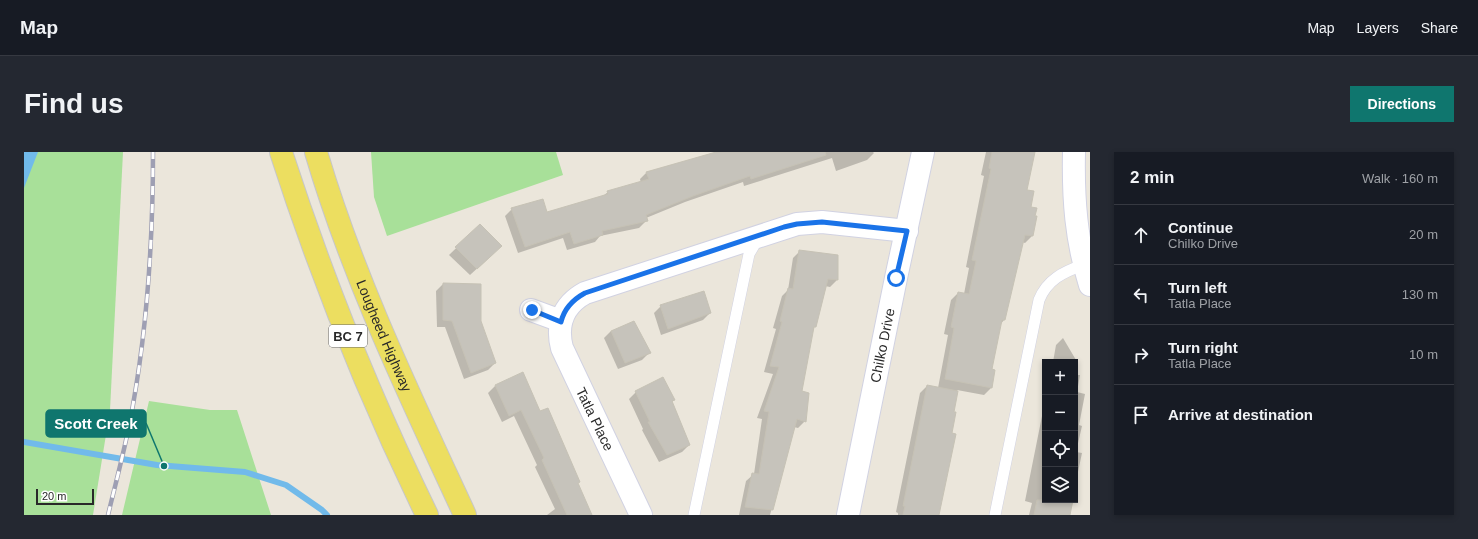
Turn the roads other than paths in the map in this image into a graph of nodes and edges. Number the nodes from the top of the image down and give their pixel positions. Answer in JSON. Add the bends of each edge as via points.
{"nodes":[{"id":1,"x":281,"y":152,"type":"edge"},
{"id":2,"x":923,"y":152,"type":"edge"},
{"id":3,"x":1074,"y":152,"type":"edge"},
{"id":4,"x":320,"y":157,"type":"edge"},
{"id":5,"x":907,"y":231,"type":"junction"},
{"id":6,"x":760,"y":235,"type":"junction"},
{"id":7,"x":1083,"y":265,"type":"junction"},
{"id":8,"x":1090,"y":285,"type":"edge"},
{"id":9,"x":532,"y":310,"type":"dead end"},
{"id":10,"x":561,"y":322,"type":"junction"},
{"id":11,"x":427,"y":515,"type":"edge"},
{"id":12,"x":465,"y":515,"type":"edge"},
{"id":13,"x":641,"y":515,"type":"edge"},
{"id":14,"x":694,"y":515,"type":"edge"},
{"id":15,"x":848,"y":515,"type":"edge"},
{"id":16,"x":995,"y":515,"type":"edge"}],
"edges":[{"from":1,"to":11,"type":"main road","number":"BC 7","via":[[321,268],[354,352]]},
{"from":2,"to":5,"type":"street","name":"Chilko Drive"},
{"from":3,"to":7,"type":"street","via":[[1075,214]]},
{"from":4,"to":12,"type":"main road","name":"Lougheed Highway","number":"BC 7","via":[[346,239],[397,369]]},
{"from":5,"to":6,"type":"street","name":"Tatla Place","via":[[809,222]]},
{"from":5,"to":15,"type":"street","name":"Chilko Drive"},
{"from":6,"to":10,"type":"street","name":"Tatla Place","via":[[585,293],[570,305]]},
{"from":6,"to":14,"type":"lane","via":[[749,254]]},
{"from":7,"to":8,"type":"street"},
{"from":7,"to":16,"type":"lane","via":[[1052,280],[1039,300]]},
{"from":9,"to":10,"type":"street"},
{"from":10,"to":13,"type":"street","name":"Tatla Place","via":[[559,331],[562,348]]}]}
